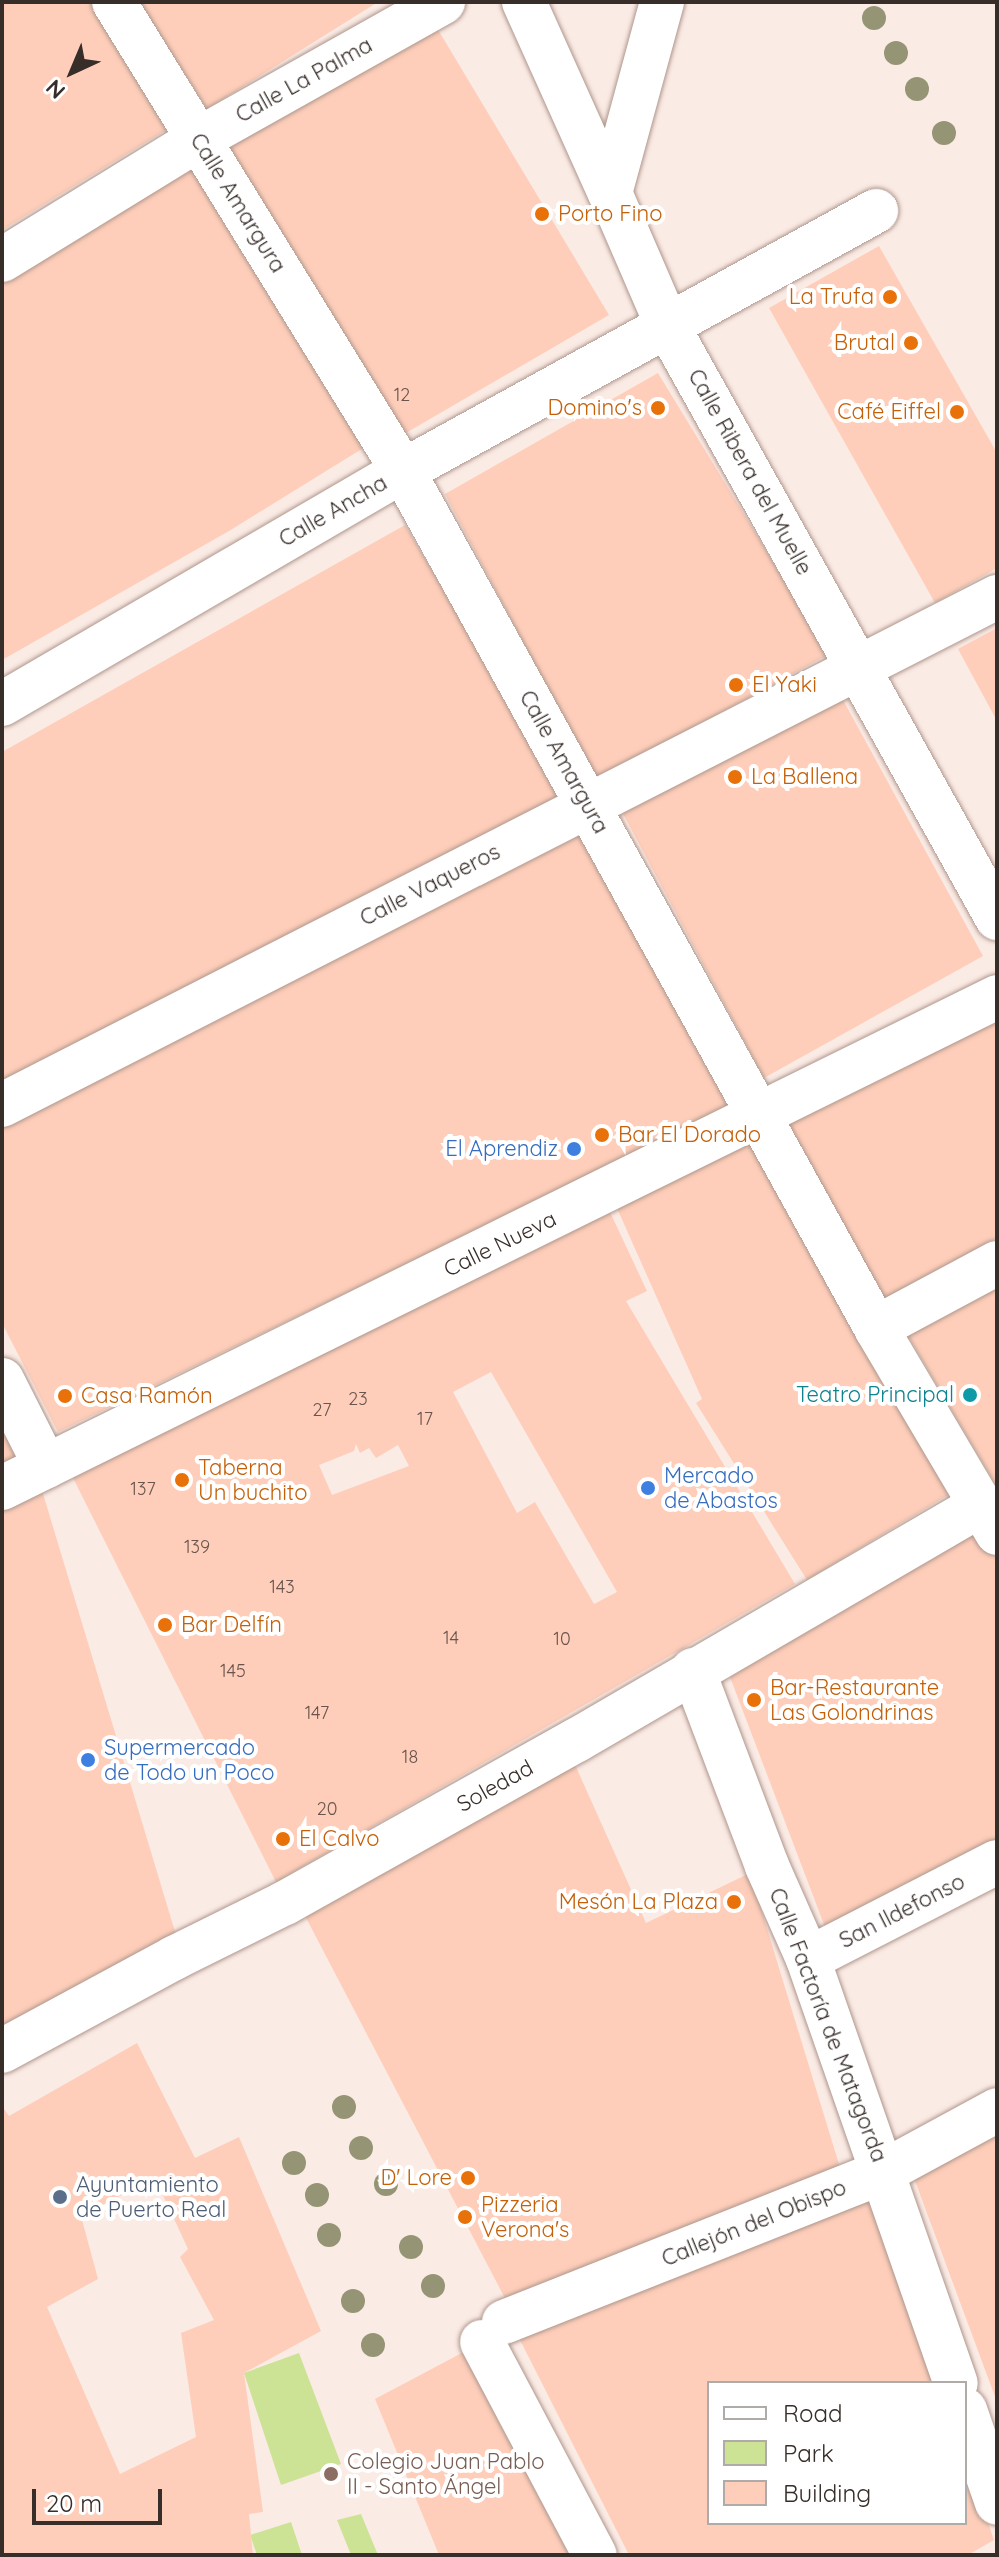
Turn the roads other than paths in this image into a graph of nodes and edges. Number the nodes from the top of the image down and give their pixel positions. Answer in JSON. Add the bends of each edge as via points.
{"nodes":[{"id":1,"x":114,"y":2,"type":"edge"},
{"id":2,"x":443,"y":2,"type":"edge"},
{"id":3,"x":524,"y":2,"type":"edge"},
{"id":4,"x":662,"y":2,"type":"edge"},
{"id":5,"x":199,"y":139,"type":"junction"},
{"id":6,"x":610,"y":193,"type":"junction"},
{"id":7,"x":876,"y":211,"type":"dead end"},
{"id":8,"x":2,"y":260,"type":"edge"},
{"id":9,"x":667,"y":325,"type":"junction"},
{"id":10,"x":403,"y":471,"type":"junction"},
{"id":11,"x":997,"y":597,"type":"edge"},
{"id":12,"x":860,"y":669,"type":"junction"},
{"id":13,"x":2,"y":704,"type":"edge"},
{"id":14,"x":587,"y":804,"type":"junction"},
{"id":15,"x":997,"y":918,"type":"edge"},
{"id":16,"x":997,"y":997,"type":"edge"},
{"id":17,"x":2,"y":1105,"type":"edge"},
{"id":18,"x":760,"y":1116,"type":"junction"},
{"id":19,"x":997,"y":1263,"type":"edge"},
{"id":20,"x":876,"y":1328,"type":"junction"},
{"id":21,"x":2,"y":1380,"type":"edge"},
{"id":22,"x":46,"y":1467,"type":"junction"},
{"id":23,"x":2,"y":1488,"type":"edge"},
{"id":24,"x":989,"y":1519,"type":"edge"},
{"id":25,"x":693,"y":1670,"type":"junction"},
{"id":26,"x":997,"y":1862,"type":"edge"},
{"id":27,"x":808,"y":1959,"type":"junction"},
{"id":28,"x":2,"y":2051,"type":"edge"},
{"id":29,"x":997,"y":2110,"type":"edge"},
{"id":30,"x":883,"y":2172,"type":"junction"},
{"id":31,"x":955,"y":2381,"type":"edge"},
{"id":32,"x":967,"y":2416,"type":"edge"},
{"id":33,"x":997,"y":2503,"type":"edge"},
{"id":34,"x":595,"y":2555,"type":"edge"}],
"edges":[{"from":1,"to":5,"type":"street","name":"Calle Amargura"},
{"from":2,"to":5,"type":"street","name":"Calle La Palma"},
{"from":3,"to":6,"type":"street","name":"Calle Ribera del Muelle"},
{"from":4,"to":6,"type":"street"},
{"from":5,"to":8,"type":"street","name":"Calle La Palma"},
{"from":5,"to":10,"type":"street","name":"Calle Amargura"},
{"from":6,"to":9,"type":"street","name":"Calle Ribera del Muelle"},
{"from":7,"to":9,"type":"street","name":"Calle Ancha"},
{"from":9,"to":10,"type":"street","name":"Calle Ancha"},
{"from":9,"to":12,"type":"street","name":"Calle Ribera del Muelle"},
{"from":10,"to":13,"type":"street","name":"Calle Ancha"},
{"from":10,"to":14,"type":"street","name":"Calle Amargura"},
{"from":11,"to":12,"type":"street","name":"Calle Vaqueros"},
{"from":12,"to":14,"type":"street","name":"Calle Vaqueros"},
{"from":12,"to":15,"type":"street","name":"Calle Ribera del Muelle"},
{"from":14,"to":17,"type":"street","name":"Calle Vaqueros"},
{"from":14,"to":18,"type":"street","name":"Calle Amargura"},
{"from":16,"to":18,"type":"street","name":"Calle Nueva"},
{"from":18,"to":20,"type":"street","name":"Calle Amargura"},
{"from":18,"to":22,"type":"street","name":"Calle Nueva"},
{"from":19,"to":20,"type":"street"},
{"from":20,"to":24,"type":"street","name":"Calle Amargura"},
{"from":21,"to":22,"type":"street"},
{"from":22,"to":23,"type":"street","name":"Calle Nueva"},
{"from":24,"to":25,"type":"street","name":"Soledad"},
{"from":25,"to":27,"type":"street","name":"Calle Factoría de Matagorda"},
{"from":25,"to":28,"type":"street","name":"Soledad","via":[[285,1903]]},
{"from":26,"to":27,"type":"street","name":"San Ildefonso"},
{"from":27,"to":30,"type":"street","name":"Calle Factoría de Matagorda"},
{"from":29,"to":30,"type":"street","name":"Callejón del Obispo"},
{"from":30,"to":31,"type":"street","name":"Calle Factoría de Matagorda"},
{"from":30,"to":34,"type":"street","name":"Callejón del Obispo","via":[[493,2332]]},
{"from":32,"to":33,"type":"street"}]}
